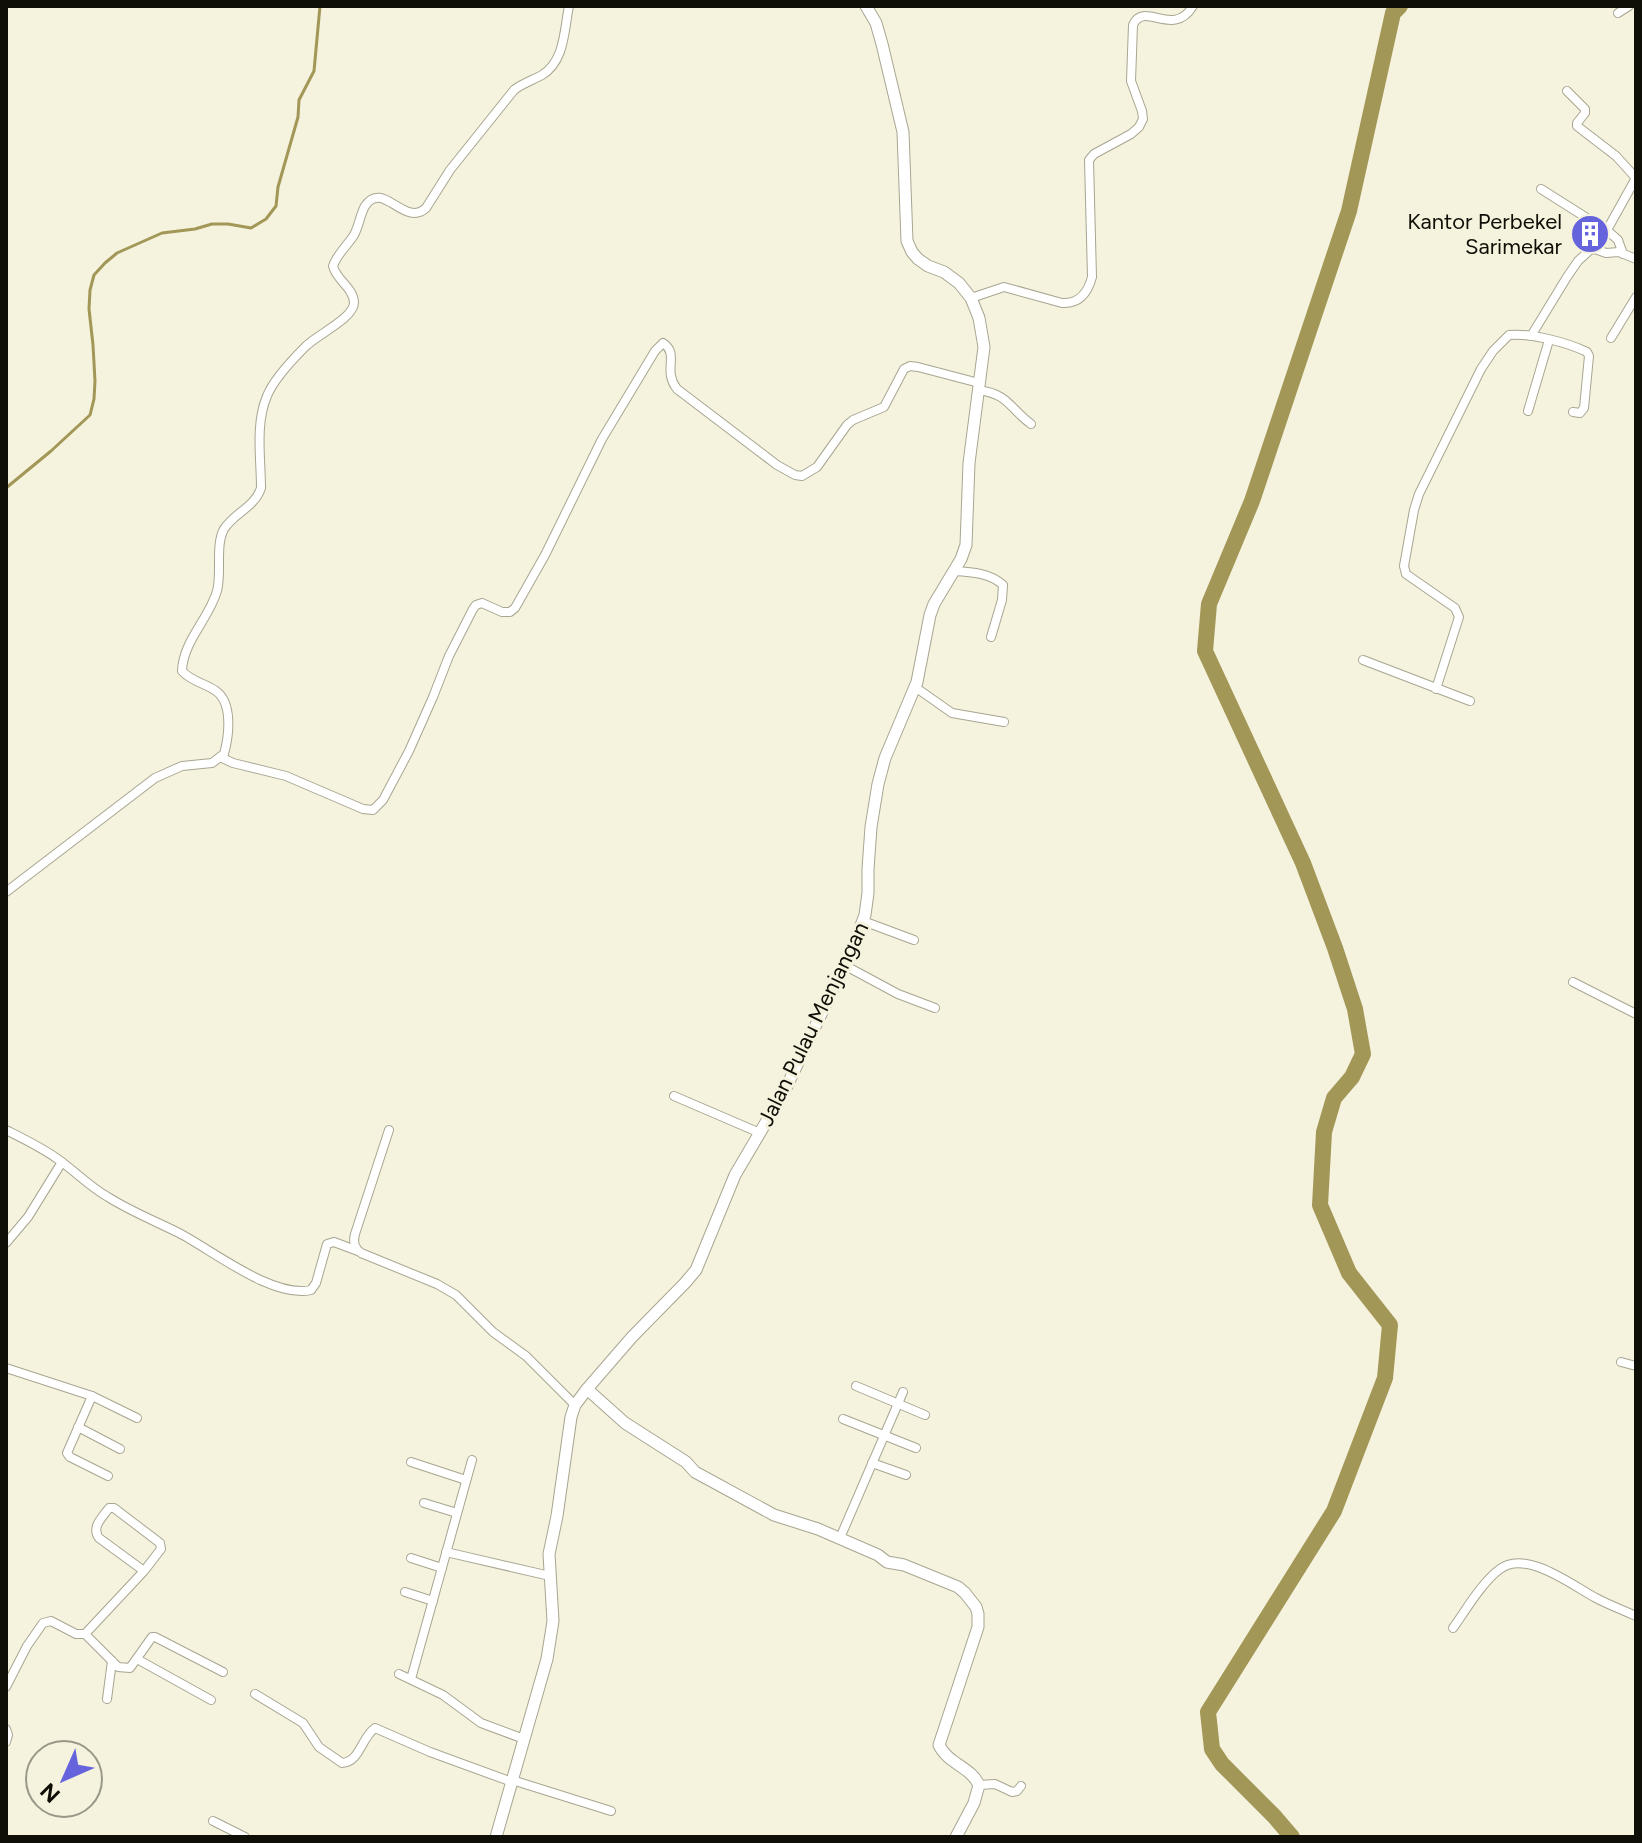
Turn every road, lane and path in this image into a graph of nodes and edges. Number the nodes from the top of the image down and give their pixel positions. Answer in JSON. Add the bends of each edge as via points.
{"nodes":[{"id":1,"x":569,"y":6,"type":"edge"},
{"id":2,"x":866,"y":6,"type":"edge"},
{"id":3,"x":1193,"y":6,"type":"edge"},
{"id":4,"x":1629,"y":6,"type":"edge"},
{"id":5,"x":1618,"y":13,"type":"dead end"},
{"id":6,"x":1567,"y":91,"type":"dead end"},
{"id":7,"x":1636,"y":178,"type":"edge"},
{"id":8,"x":1541,"y":189,"type":"dead end"},
{"id":9,"x":1607,"y":230,"type":"junction"},
{"id":10,"x":1623,"y":254,"type":"junction"},
{"id":11,"x":1636,"y":259,"type":"edge"},
{"id":12,"x":1636,"y":297,"type":"edge"},
{"id":13,"x":971,"y":298,"type":"junction"},
{"id":14,"x":1531,"y":336,"type":"junction"},
{"id":15,"x":1611,"y":338,"type":"dead end"},
{"id":16,"x":1549,"y":340,"type":"junction"},
{"id":17,"x":978,"y":386,"type":"junction"},
{"id":18,"x":1528,"y":411,"type":"dead end"},
{"id":19,"x":1573,"y":412,"type":"dead end"},
{"id":20,"x":1031,"y":424,"type":"dead end"},
{"id":21,"x":954,"y":571,"type":"junction"},
{"id":22,"x":991,"y":637,"type":"dead end"},
{"id":23,"x":1363,"y":660,"type":"dead end"},
{"id":24,"x":915,"y":687,"type":"junction"},
{"id":25,"x":1436,"y":689,"type":"junction"},
{"id":26,"x":1470,"y":701,"type":"dead end"},
{"id":27,"x":1004,"y":722,"type":"dead end"},
{"id":28,"x":220,"y":757,"type":"junction"},
{"id":29,"x":6,"y":892,"type":"edge"},
{"id":30,"x":863,"y":921,"type":"junction"},
{"id":31,"x":914,"y":940,"type":"dead end"},
{"id":32,"x":844,"y":965,"type":"junction"},
{"id":33,"x":1573,"y":982,"type":"dead end"},
{"id":34,"x":935,"y":1008,"type":"dead end"},
{"id":35,"x":1636,"y":1014,"type":"edge"},
{"id":36,"x":674,"y":1096,"type":"dead end"},
{"id":37,"x":6,"y":1130,"type":"edge"},
{"id":38,"x":389,"y":1130,"type":"dead end"},
{"id":39,"x":760,"y":1133,"type":"junction"},
{"id":40,"x":62,"y":1162,"type":"junction"},
{"id":41,"x":6,"y":1243,"type":"edge"},
{"id":42,"x":358,"y":1251,"type":"junction"},
{"id":43,"x":1621,"y":1362,"type":"dead end"},
{"id":44,"x":1636,"y":1366,"type":"edge"},
{"id":45,"x":6,"y":1368,"type":"edge"},
{"id":46,"x":856,"y":1386,"type":"dead end"},
{"id":47,"x":587,"y":1389,"type":"junction"},
{"id":48,"x":903,"y":1392,"type":"dead end"},
{"id":49,"x":92,"y":1396,"type":"junction"},
{"id":50,"x":898,"y":1404,"type":"junction"},
{"id":51,"x":575,"y":1405,"type":"junction"},
{"id":52,"x":925,"y":1415,"type":"dead end"},
{"id":53,"x":137,"y":1418,"type":"dead end"},
{"id":54,"x":843,"y":1419,"type":"dead end"},
{"id":55,"x":78,"y":1427,"type":"junction"},
{"id":56,"x":884,"y":1435,"type":"junction"},
{"id":57,"x":916,"y":1448,"type":"dead end"},
{"id":58,"x":120,"y":1449,"type":"dead end"},
{"id":59,"x":472,"y":1460,"type":"dead end"},
{"id":60,"x":411,"y":1462,"type":"dead end"},
{"id":61,"x":872,"y":1463,"type":"junction"},
{"id":62,"x":906,"y":1475,"type":"dead end"},
{"id":63,"x":108,"y":1476,"type":"dead end"},
{"id":64,"x":466,"y":1480,"type":"junction"},
{"id":65,"x":424,"y":1503,"type":"dead end"},
{"id":66,"x":457,"y":1513,"type":"junction"},
{"id":67,"x":840,"y":1538,"type":"junction"},
{"id":68,"x":446,"y":1552,"type":"junction"},
{"id":69,"x":411,"y":1558,"type":"dead end"},
{"id":70,"x":442,"y":1568,"type":"junction"},
{"id":71,"x":144,"y":1571,"type":"junction"},
{"id":72,"x":550,"y":1576,"type":"junction"},
{"id":73,"x":405,"y":1592,"type":"dead end"},
{"id":74,"x":433,"y":1601,"type":"junction"},
{"id":75,"x":1636,"y":1616,"type":"edge"},
{"id":76,"x":1453,"y":1628,"type":"dead end"},
{"id":77,"x":85,"y":1634,"type":"junction"},
{"id":78,"x":137,"y":1659,"type":"junction"},
{"id":79,"x":112,"y":1661,"type":"junction"},
{"id":80,"x":223,"y":1672,"type":"dead end"},
{"id":81,"x":399,"y":1674,"type":"dead end"},
{"id":82,"x":411,"y":1679,"type":"junction"},
{"id":83,"x":6,"y":1687,"type":"edge"},
{"id":84,"x":255,"y":1694,"type":"dead end"},
{"id":85,"x":107,"y":1699,"type":"dead end"},
{"id":86,"x":211,"y":1700,"type":"dead end"},
{"id":87,"x":6,"y":1729,"type":"edge"},
{"id":88,"x":524,"y":1739,"type":"junction"},
{"id":89,"x":6,"y":1742,"type":"edge"},
{"id":90,"x":512,"y":1781,"type":"junction"},
{"id":91,"x":979,"y":1785,"type":"junction"},
{"id":92,"x":1021,"y":1786,"type":"dead end"},
{"id":93,"x":611,"y":1811,"type":"dead end"},
{"id":94,"x":213,"y":1821,"type":"dead end"},
{"id":95,"x":245,"y":1837,"type":"edge"},
{"id":96,"x":496,"y":1837,"type":"edge"},
{"id":97,"x":956,"y":1837,"type":"edge"}],
"edges":[{"from":1,"to":28,"type":"street","via":[[555,63],[514,90],[426,208],[410,213],[381,198],[365,206],[333,266],[352,295],[352,310],[305,346],[267,396],[260,424],[261,488],[221,537],[216,592],[182,664],[188,677],[216,690],[227,708],[227,746]]},
{"from":2,"to":13,"type":"street","via":[[876,23],[903,132],[907,241],[918,259],[959,283]]},
{"from":3,"to":13,"type":"street","via":[[1182,17],[1147,11],[1135,18],[1131,81],[1143,119],[1131,134],[1089,160],[1092,277],[1082,298],[1062,303],[1003,287]]},
{"from":4,"to":5,"type":"street"},
{"from":6,"to":7,"type":"street","via":[[1585,109],[1577,126]]},
{"from":7,"to":9,"type":"street"},
{"from":8,"to":9,"type":"street"},
{"from":9,"to":10,"type":"street"},
{"from":10,"to":11,"type":"street"},
{"from":10,"to":14,"type":"street","via":[[1595,249],[1586,253]]},
{"from":12,"to":15,"type":"street"},
{"from":13,"to":17,"type":"street","name":"Jalan Pulau Menjangan","via":[[984,347]]},
{"from":14,"to":16,"type":"street"},
{"from":14,"to":25,"type":"street","via":[[1509,335],[1487,360],[1416,502],[1406,574],[1455,608],[1459,617]]},
{"from":16,"to":18,"type":"street"},
{"from":16,"to":19,"type":"street","via":[[1588,354],[1584,408]]},
{"from":17,"to":20,"type":"street","via":[[1005,398]]},
{"from":17,"to":21,"type":"street","name":"Jalan Pulau Menjangan","via":[[966,545]]},
{"from":17,"to":28,"type":"street","via":[[918,367],[904,369],[884,407],[847,425],[817,467],[802,476],[777,465],[677,389],[670,378],[670,347],[663,343],[602,439],[515,608],[502,612],[482,603],[473,609],[409,751],[376,808],[363,809],[286,776]]},
{"from":21,"to":22,"type":"street","via":[[986,575],[1003,585]]},
{"from":21,"to":24,"type":"street","name":"Jalan Pulau Menjangan","via":[[930,615]]},
{"from":23,"to":25,"type":"street"},
{"from":24,"to":27,"type":"street","via":[[952,713]]},
{"from":24,"to":30,"type":"street","name":"Jalan Pulau Menjangan","via":[[878,784]]},
{"from":25,"to":26,"type":"street"},
{"from":28,"to":29,"type":"street","via":[[155,778]]},
{"from":30,"to":31,"type":"street"},
{"from":30,"to":32,"type":"street","name":"Jalan Pulau Menjangan"},
{"from":32,"to":34,"type":"street"},
{"from":32,"to":39,"type":"street","name":"Jalan Pulau Menjangan"},
{"from":33,"to":35,"type":"street"},
{"from":36,"to":39,"type":"street"},
{"from":37,"to":40,"type":"street"},
{"from":38,"to":42,"type":"street","via":[[354,1239]]},
{"from":39,"to":47,"type":"street","name":"Jalan Pulau Menjangan","via":[[735,1175],[696,1270]]},
{"from":40,"to":41,"type":"street"},
{"from":40,"to":42,"type":"street","via":[[110,1199],[273,1285],[311,1290],[327,1244]]},
{"from":42,"to":51,"type":"street","via":[[456,1295]]},
{"from":43,"to":44,"type":"street"},
{"from":45,"to":49,"type":"street"},
{"from":46,"to":50,"type":"street"},
{"from":47,"to":51,"type":"street","name":"Jalan Pulau Menjangan"},
{"from":47,"to":67,"type":"street","via":[[625,1423],[700,1474],[774,1515]]},
{"from":48,"to":50,"type":"street"},
{"from":49,"to":53,"type":"street"},
{"from":49,"to":55,"type":"street"},
{"from":50,"to":52,"type":"street"},
{"from":50,"to":56,"type":"street"},
{"from":51,"to":72,"type":"street","name":"Jalan Pulau Menjangan"},
{"from":54,"to":56,"type":"street"},
{"from":55,"to":58,"type":"street"},
{"from":55,"to":63,"type":"street","via":[[68,1455]]},
{"from":56,"to":57,"type":"street"},
{"from":56,"to":61,"type":"street"},
{"from":59,"to":64,"type":"street"},
{"from":60,"to":64,"type":"street"},
{"from":61,"to":62,"type":"street"},
{"from":61,"to":67,"type":"street"},
{"from":64,"to":66,"type":"street"},
{"from":65,"to":66,"type":"street"},
{"from":66,"to":68,"type":"street"},
{"from":67,"to":91,"type":"street","via":[[891,1564],[958,1587],[976,1607],[976,1635],[939,1745]]},
{"from":68,"to":70,"type":"street"},
{"from":68,"to":72,"type":"street"},
{"from":69,"to":70,"type":"street"},
{"from":70,"to":74,"type":"street"},
{"from":71,"to":71,"type":"street","via":[[160,1543],[109,1508],[95,1533]]},
{"from":71,"to":77,"type":"street"},
{"from":72,"to":88,"type":"street","name":"Jalan Pulau Menjangan","via":[[551,1634]]},
{"from":73,"to":74,"type":"street"},
{"from":74,"to":82,"type":"street"},
{"from":75,"to":76,"type":"street","via":[[1553,1572],[1519,1564],[1506,1565],[1492,1576]]},
{"from":77,"to":79,"type":"street"},
{"from":77,"to":83,"type":"street","via":[[43,1623]]},
{"from":78,"to":79,"type":"street","via":[[126,1669]]},
{"from":78,"to":80,"type":"street","via":[[155,1637]]},
{"from":78,"to":86,"type":"street"},
{"from":79,"to":85,"type":"street"},
{"from":81,"to":82,"type":"street"},
{"from":82,"to":88,"type":"street","via":[[481,1723]]},
{"from":84,"to":90,"type":"street","via":[[303,1723],[319,1747],[342,1763],[355,1757],[375,1728]]},
{"from":87,"to":89,"type":"street"},
{"from":88,"to":90,"type":"street","name":"Jalan Pulau Menjangan"},
{"from":90,"to":93,"type":"street"},
{"from":90,"to":96,"type":"street","name":"Jalan Pulau Menjangan"},
{"from":91,"to":92,"type":"street","via":[[995,1784],[1012,1792]]},
{"from":91,"to":97,"type":"street"},
{"from":94,"to":95,"type":"street"}]}
